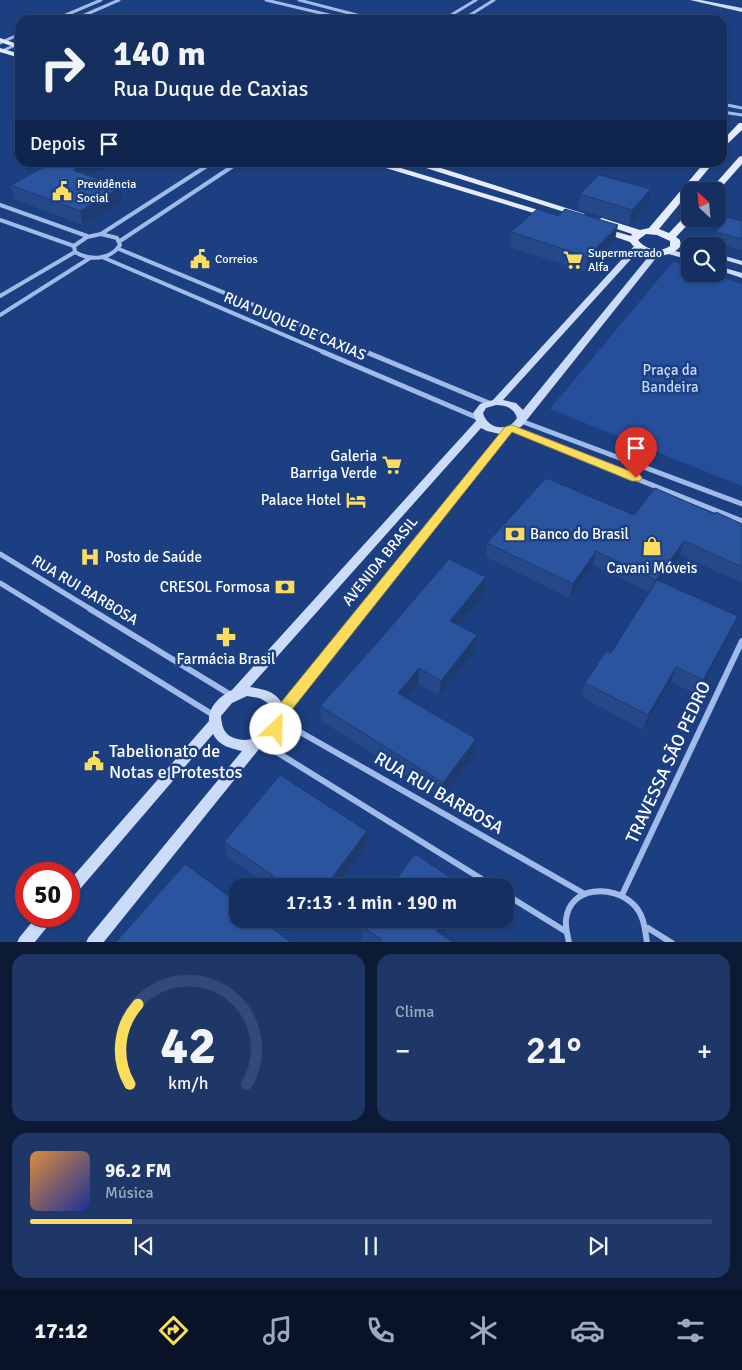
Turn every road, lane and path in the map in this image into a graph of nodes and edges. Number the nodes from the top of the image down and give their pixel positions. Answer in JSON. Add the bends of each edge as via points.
{"nodes":[{"id":1,"x":101,"y":0,"type":"edge"},
{"id":2,"x":119,"y":0,"type":"edge"},
{"id":3,"x":266,"y":0,"type":"edge"},
{"id":4,"x":286,"y":0,"type":"edge"},
{"id":5,"x":299,"y":0,"type":"edge"},
{"id":6,"x":476,"y":0,"type":"edge"},
{"id":7,"x":494,"y":0,"type":"edge"},
{"id":8,"x":693,"y":0,"type":"edge"},
{"id":9,"x":724,"y":0,"type":"edge"},
{"id":10,"x":90,"y":4,"type":"junction"},
{"id":11,"x":280,"y":4,"type":"junction"},
{"id":12,"x":742,"y":4,"type":"edge"},
{"id":13,"x":101,"y":8,"type":"junction"},
{"id":14,"x":742,"y":10,"type":"edge"},
{"id":15,"x":65,"y":15,"type":"edge"},
{"id":16,"x":85,"y":15,"type":"edge"},
{"id":17,"x":328,"y":15,"type":"edge"},
{"id":18,"x":357,"y":15,"type":"edge"},
{"id":19,"x":450,"y":15,"type":"edge"},
{"id":20,"x":470,"y":15,"type":"edge"},
{"id":21,"x":15,"y":37,"type":"edge"},
{"id":22,"x":1,"y":45,"type":"edge"},
{"id":23,"x":15,"y":45,"type":"edge"},
{"id":24,"x":15,"y":53,"type":"edge"},
{"id":25,"x":727,"y":105,"type":"edge"},
{"id":26,"x":742,"y":108,"type":"edge"},
{"id":27,"x":727,"y":113,"type":"edge"},
{"id":28,"x":742,"y":115,"type":"edge"},
{"id":29,"x":742,"y":125,"type":"edge"},
{"id":30,"x":727,"y":142,"type":"edge"},
{"id":31,"x":742,"y":159,"type":"edge"},
{"id":32,"x":206,"y":167,"type":"edge"},
{"id":33,"x":231,"y":167,"type":"edge"},
{"id":34,"x":387,"y":167,"type":"edge"},
{"id":35,"x":425,"y":167,"type":"edge"},
{"id":36,"x":706,"y":167,"type":"edge"},
{"id":37,"x":721,"y":182,"type":"edge"},
{"id":38,"x":0,"y":205,"type":"edge"},
{"id":39,"x":0,"y":220,"type":"edge"},
{"id":40,"x":682,"y":228,"type":"edge"},
{"id":41,"x":652,"y":231,"type":"junction"},
{"id":42,"x":101,"y":234,"type":"junction"},
{"id":43,"x":87,"y":236,"type":"junction"},
{"id":44,"x":637,"y":240,"type":"junction"},
{"id":45,"x":674,"y":240,"type":"junction"},
{"id":46,"x":120,"y":241,"type":"junction"},
{"id":47,"x":681,"y":243,"type":"edge"},
{"id":48,"x":74,"y":246,"type":"junction"},
{"id":49,"x":119,"y":248,"type":"junction"},
{"id":50,"x":668,"y":251,"type":"junction"},
{"id":51,"x":75,"y":252,"type":"junction"},
{"id":52,"x":656,"y":253,"type":"junction"},
{"id":53,"x":681,"y":255,"type":"edge"},
{"id":54,"x":102,"y":257,"type":"junction"},
{"id":55,"x":90,"y":258,"type":"junction"},
{"id":56,"x":726,"y":258,"type":"edge"},
{"id":57,"x":742,"y":263,"type":"edge"},
{"id":58,"x":726,"y":271,"type":"edge"},
{"id":59,"x":742,"y":276,"type":"edge"},
{"id":60,"x":0,"y":296,"type":"edge"},
{"id":61,"x":0,"y":315,"type":"edge"},
{"id":62,"x":492,"y":403,"type":"junction"},
{"id":63,"x":480,"y":420,"type":"junction"},
{"id":64,"x":522,"y":420,"type":"junction"},
{"id":65,"x":510,"y":429,"type":"junction"},
{"id":66,"x":742,"y":504,"type":"edge"},
{"id":67,"x":742,"y":521,"type":"edge"},
{"id":68,"x":0,"y":554,"type":"edge"},
{"id":69,"x":0,"y":583,"type":"edge"},
{"id":70,"x":742,"y":641,"type":"edge"},
{"id":71,"x":235,"y":694,"type":"junction"},
{"id":72,"x":279,"y":717,"type":"junction"},
{"id":73,"x":215,"y":719,"type":"junction"},
{"id":74,"x":258,"y":744,"type":"junction"},
{"id":75,"x":80,"y":878,"type":"edge"},
{"id":76,"x":480,"y":878,"type":"edge"},
{"id":77,"x":583,"y":893,"type":"junction"},
{"id":78,"x":622,"y":895,"type":"junction"},
{"id":79,"x":514,"y":900,"type":"edge"},
{"id":80,"x":37,"y":927,"type":"edge"},
{"id":81,"x":648,"y":928,"type":"junction"},
{"id":82,"x":565,"y":931,"type":"junction"},
{"id":83,"x":24,"y":942,"type":"edge"},
{"id":84,"x":93,"y":942,"type":"edge"},
{"id":85,"x":569,"y":942,"type":"edge"},
{"id":86,"x":648,"y":942,"type":"edge"},
{"id":87,"x":672,"y":942,"type":"edge"}],
"edges":[{"from":1,"to":10,"type":"street"},
{"from":2,"to":13,"type":"street"},
{"from":3,"to":11,"type":"street"},
{"from":4,"to":11,"type":"street"},
{"from":5,"to":18,"type":"street"},
{"from":6,"to":19,"type":"street"},
{"from":7,"to":20,"type":"street"},
{"from":8,"to":14,"type":"main road"},
{"from":9,"to":12,"type":"main road"},
{"from":10,"to":13,"type":"street"},
{"from":10,"to":15,"type":"street"},
{"from":11,"to":17,"type":"street"},
{"from":13,"to":16,"type":"street"},
{"from":21,"to":22,"type":"street"},
{"from":22,"to":23,"type":"main road"},
{"from":22,"to":24,"type":"main road"},
{"from":25,"to":26,"type":"street"},
{"from":27,"to":28,"type":"street"},
{"from":29,"to":30,"type":"main road"},
{"from":31,"to":37,"type":"main road"},
{"from":32,"to":42,"type":"street"},
{"from":33,"to":46,"type":"street"},
{"from":34,"to":44,"type":"main road"},
{"from":35,"to":44,"type":"main road"},
{"from":36,"to":41,"type":"main road"},
{"from":38,"to":43,"type":"street"},
{"from":39,"to":48,"type":"street"},
{"from":40,"to":45,"type":"main road"},
{"from":41,"to":44,"type":"main road"},
{"from":41,"to":45,"type":"main road"},
{"from":42,"to":43,"type":"street"},
{"from":42,"to":46,"type":"street"},
{"from":43,"to":48,"type":"street"},
{"from":44,"to":52,"type":"main road"},
{"from":44,"to":62,"type":"main road"},
{"from":45,"to":47,"type":"main road"},
{"from":45,"to":50,"type":"main road","via":[[675,247]]},
{"from":46,"to":49,"type":"street"},
{"from":48,"to":51,"type":"street"},
{"from":49,"to":54,"type":"street"},
{"from":49,"to":62,"type":"street","name":"RUA DUQUE DE CAXIAS"},
{"from":50,"to":52,"type":"main road"},
{"from":50,"to":53,"type":"main road"},
{"from":51,"to":55,"type":"street"},
{"from":51,"to":60,"type":"street"},
{"from":52,"to":64,"type":"main road"},
{"from":54,"to":55,"type":"street"},
{"from":54,"to":63,"type":"street","name":"RUA DUQUE DE CAXIAS"},
{"from":55,"to":61,"type":"street"},
{"from":56,"to":57,"type":"main road"},
{"from":58,"to":59,"type":"main road"},
{"from":62,"to":63,"type":"main road","name":"AVENIDA BRASIL","via":[[480,409]]},
{"from":62,"to":64,"type":"main road","via":[[514,406],[522,414]]},
{"from":63,"to":65,"type":"main road","via":[[490,428]]},
{"from":63,"to":71,"type":"main road","name":"AVENIDA BRASIL"},
{"from":64,"to":65,"type":"main road","name":"AVENIDA BRASIL"},
{"from":64,"to":66,"type":"street"},
{"from":65,"to":67,"type":"street"},
{"from":65,"to":72,"type":"main road","name":"AVENIDA BRASIL"},
{"from":68,"to":71,"type":"street","name":"RUA RUI BARBOSA"},
{"from":69,"to":73,"type":"street"},
{"from":70,"to":78,"type":"street","name":"TRAVESSA SÃO PEDRO"},
{"from":71,"to":72,"type":"main road","via":[[257,692],[266,695],[273,700]]},
{"from":71,"to":73,"type":"main road","via":[[224,701]]},
{"from":72,"to":74,"type":"main road","via":[[276,729]]},
{"from":72,"to":77,"type":"street","name":"RUA RUI BARBOSA"},
{"from":73,"to":74,"type":"main road","via":[[217,732],[223,739],[243,746]]},
{"from":73,"to":75,"type":"main road"},
{"from":74,"to":76,"type":"street"},
{"from":74,"to":84,"type":"main road"},
{"from":77,"to":78,"type":"street","via":[[595,889]]},
{"from":77,"to":82,"type":"street","via":[[568,908]]},
{"from":78,"to":81,"type":"street","via":[[633,903]]},
{"from":79,"to":82,"type":"street"},
{"from":80,"to":83,"type":"main road"},
{"from":81,"to":86,"type":"street"},
{"from":81,"to":87,"type":"street"},
{"from":82,"to":85,"type":"street"}]}
